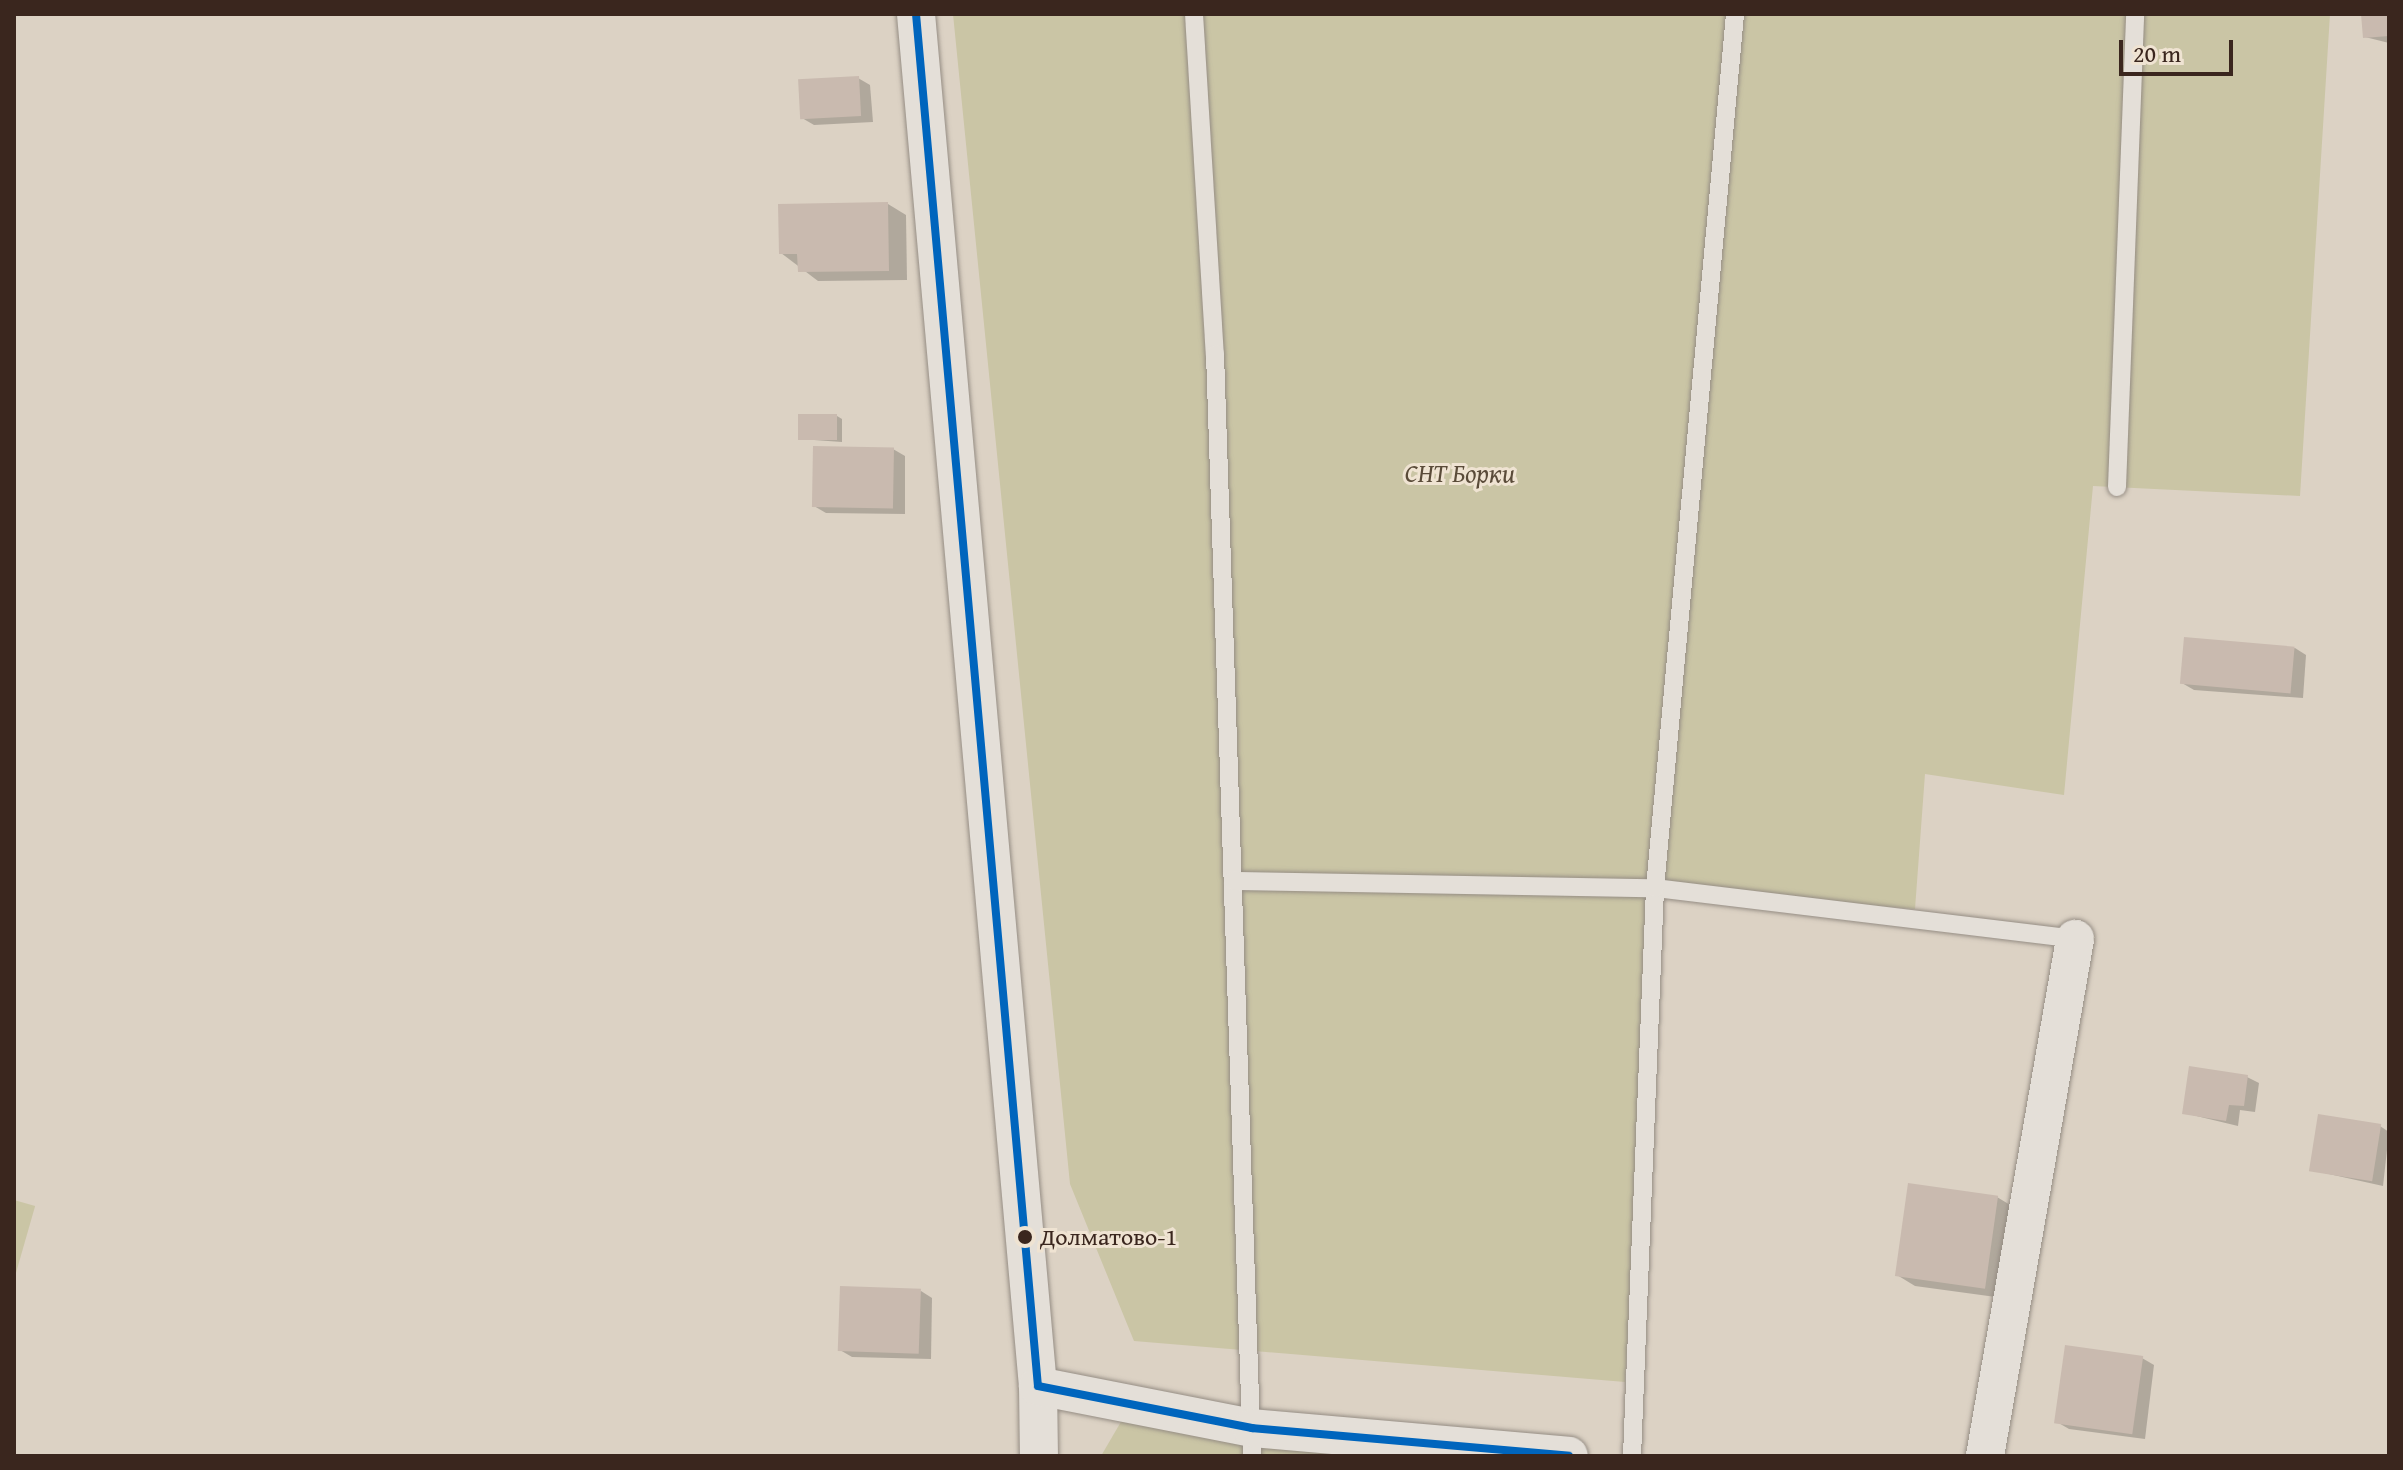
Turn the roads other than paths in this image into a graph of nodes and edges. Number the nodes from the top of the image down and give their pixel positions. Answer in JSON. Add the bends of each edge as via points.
{"nodes":[{"id":1,"x":916,"y":14,"type":"edge"},
{"id":2,"x":1194,"y":14,"type":"edge"},
{"id":3,"x":1735,"y":14,"type":"edge"},
{"id":4,"x":2135,"y":14,"type":"edge"},
{"id":5,"x":2117,"y":487,"type":"dead end"},
{"id":6,"x":1233,"y":881,"type":"junction"},
{"id":7,"x":1655,"y":888,"type":"junction"},
{"id":8,"x":2075,"y":939,"type":"joint"},
{"id":9,"x":1038,"y":1386,"type":"junction"},
{"id":10,"x":1252,"y":1442,"type":"edge"},
{"id":11,"x":1525,"y":1454,"type":"edge"},
{"id":12,"x":1039,"y":1456,"type":"edge"},
{"id":13,"x":1569,"y":1456,"type":"edge"},
{"id":14,"x":1632,"y":1456,"type":"edge"},
{"id":15,"x":1985,"y":1456,"type":"edge"}],
"edges":[{"from":1,"to":9,"type":"street"},
{"from":2,"to":6,"type":"lane","via":[[1215,354]]},
{"from":3,"to":7,"type":"lane"},
{"from":4,"to":5,"type":"lane"},
{"from":6,"to":7,"type":"lane"},
{"from":6,"to":10,"type":"lane"},
{"from":7,"to":8,"type":"lane"},
{"from":7,"to":14,"type":"lane"},
{"from":8,"to":15,"type":"street"},
{"from":9,"to":10,"type":"street"},
{"from":9,"to":12,"type":"street"},
{"from":10,"to":11,"type":"street"},
{"from":11,"to":13,"type":"street"}]}
